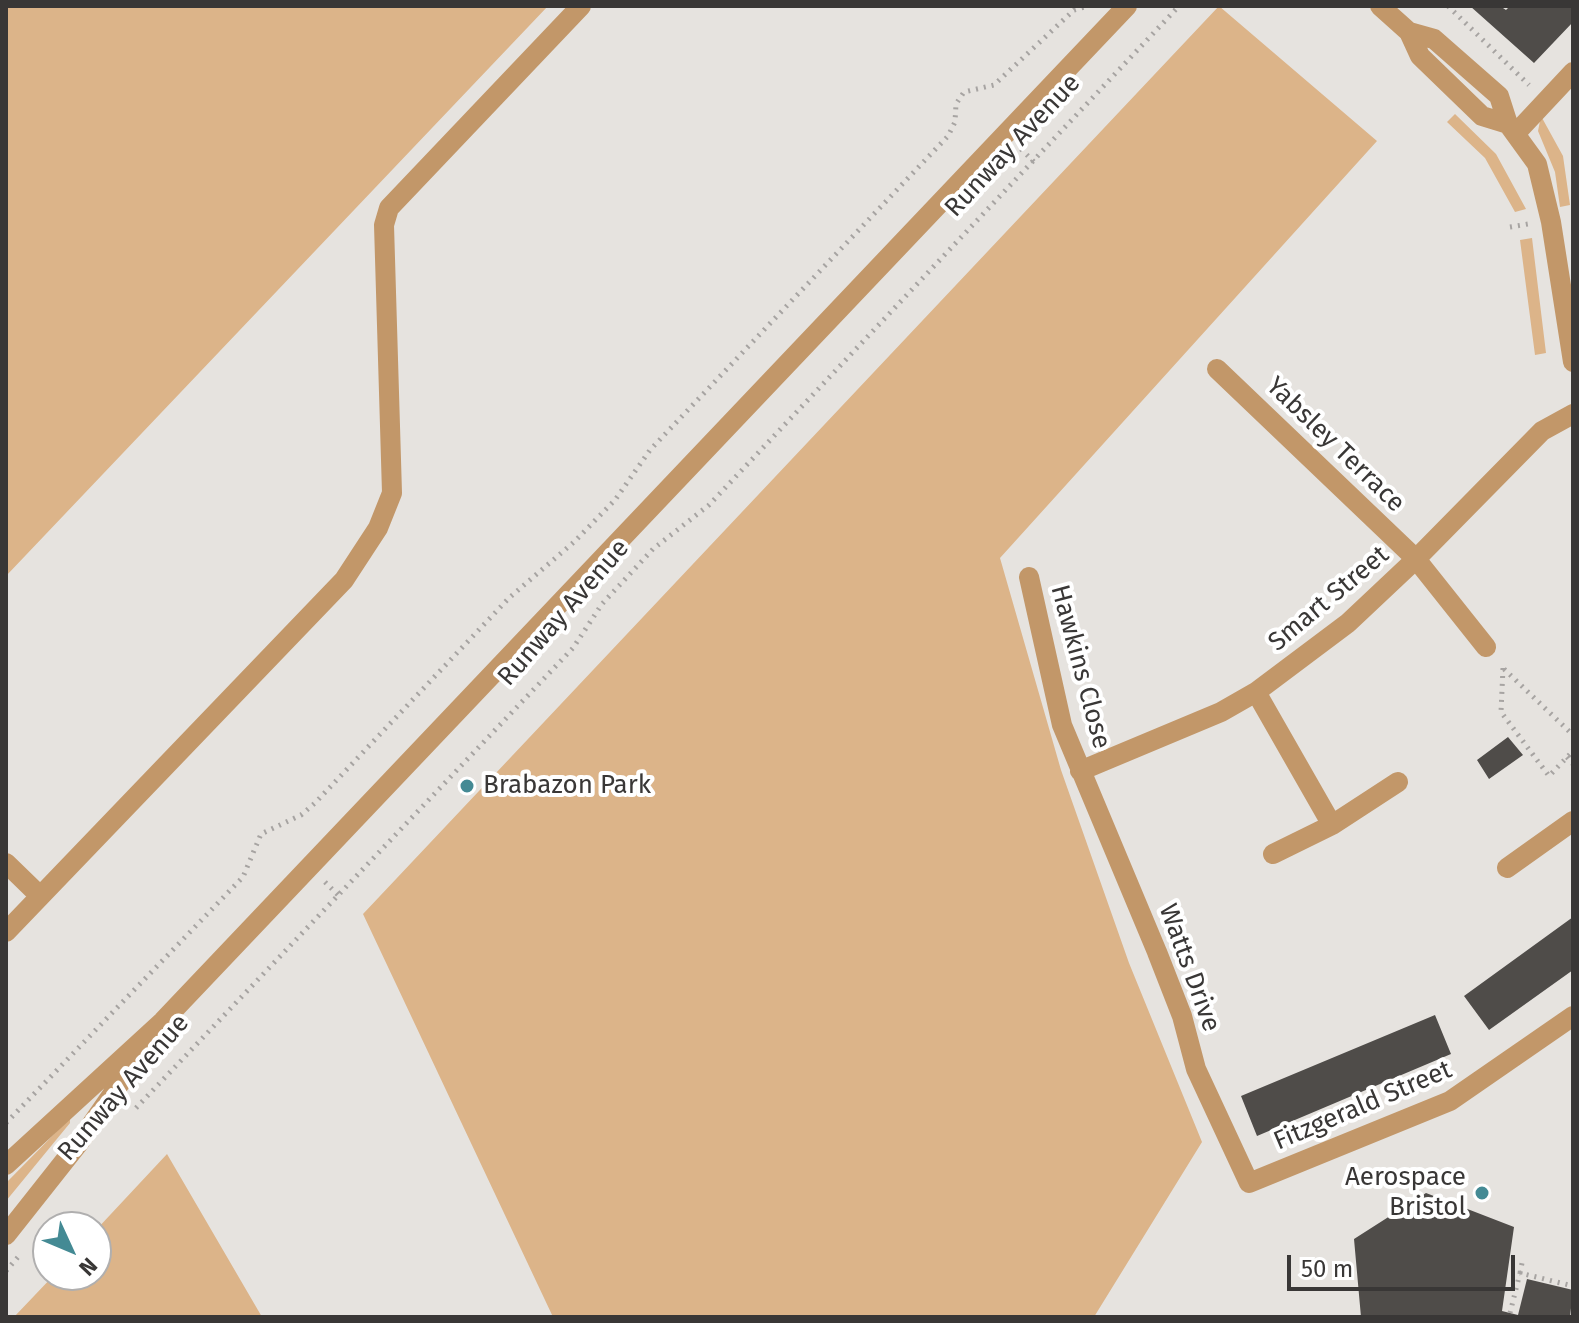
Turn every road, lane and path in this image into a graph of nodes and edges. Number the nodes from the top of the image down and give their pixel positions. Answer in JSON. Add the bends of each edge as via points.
{"nodes":[{"id":1,"x":581,"y":6,"type":"edge"},
{"id":2,"x":1088,"y":6,"type":"edge"},
{"id":3,"x":1127,"y":6,"type":"edge"},
{"id":4,"x":1179,"y":6,"type":"edge"},
{"id":5,"x":1380,"y":6,"type":"edge"},
{"id":6,"x":1448,"y":6,"type":"edge"},
{"id":7,"x":1573,"y":72,"type":"edge"},
{"id":8,"x":1529,"y":85,"type":"dead end"},
{"id":9,"x":1512,"y":128,"type":"junction"},
{"id":10,"x":1573,"y":362,"type":"edge"},
{"id":11,"x":1217,"y":369,"type":"dead end"},
{"id":12,"x":1573,"y":414,"type":"edge"},
{"id":13,"x":1416,"y":559,"type":"junction"},
{"id":14,"x":1029,"y":577,"type":"dead end"},
{"id":15,"x":1486,"y":647,"type":"dead end"},
{"id":16,"x":1256,"y":692,"type":"junction"},
{"id":17,"x":1573,"y":735,"type":"edge"},
{"id":18,"x":1573,"y":751,"type":"edge"},
{"id":19,"x":1567,"y":757,"type":"junction"},
{"id":20,"x":1573,"y":764,"type":"edge"},
{"id":21,"x":1080,"y":771,"type":"junction"},
{"id":22,"x":1398,"y":782,"type":"dead end"},
{"id":23,"x":1573,"y":821,"type":"edge"},
{"id":24,"x":1332,"y":825,"type":"junction"},
{"id":25,"x":1273,"y":854,"type":"dead end"},
{"id":26,"x":6,"y":863,"type":"edge"},
{"id":27,"x":1507,"y":868,"type":"dead end"},
{"id":28,"x":40,"y":896,"type":"junction"},
{"id":29,"x":6,"y":932,"type":"edge"},
{"id":30,"x":1573,"y":1016,"type":"edge"},
{"id":31,"x":163,"y":1021,"type":"junction"},
{"id":32,"x":129,"y":1116,"type":"dead end"},
{"id":33,"x":6,"y":1123,"type":"edge"},
{"id":34,"x":6,"y":1165,"type":"edge"},
{"id":35,"x":1249,"y":1183,"type":"joint"},
{"id":36,"x":6,"y":1235,"type":"edge"},
{"id":37,"x":24,"y":1248,"type":"dead end"},
{"id":38,"x":1522,"y":1263,"type":"dead end"},
{"id":39,"x":6,"y":1271,"type":"edge"},
{"id":40,"x":1520,"y":1273,"type":"junction"},
{"id":41,"x":1573,"y":1286,"type":"edge"},
{"id":42,"x":1510,"y":1313,"type":"dead end"}],
"edges":[{"from":1,"to":28,"type":"street","via":[[389,208],[384,225],[392,493],[378,528],[344,580]]},
{"from":2,"to":33,"type":"path","name":"Runway Avenue","via":[[1064,18],[994,85],[964,92],[942,143],[650,450],[615,500],[509,598],[315,803],[261,834],[243,877]]},
{"from":3,"to":31,"type":"street","name":"Runway Avenue"},
{"from":4,"to":32,"type":"path","name":"Runway Avenue","via":[[709,505],[653,549],[602,604],[573,648]]},
{"from":5,"to":9,"type":"street","via":[[1409,32],[1420,56],[1482,116]]},
{"from":6,"to":8,"type":"path"},
{"from":7,"to":9,"type":"street"},
{"from":9,"to":10,"type":"street","via":[[1537,164],[1545,193]]},
{"from":11,"to":13,"type":"street","name":"Yabsley Terrace"},
{"from":12,"to":13,"type":"street","name":"Smart Street","via":[[1542,431]]},
{"from":13,"to":15,"type":"street","name":"Yabsley Terrace"},
{"from":13,"to":16,"type":"street","name":"Smart Street","via":[[1348,623]]},
{"from":14,"to":21,"type":"street","name":"Hawkins Close","via":[[1062,725]]},
{"from":16,"to":21,"type":"street","name":"Smart Street"},
{"from":16,"to":24,"type":"street"},
{"from":17,"to":19,"type":"path","via":[[1503,668],[1501,712],[1549,776]]},
{"from":18,"to":19,"type":"path"},
{"from":19,"to":20,"type":"path"},
{"from":21,"to":35,"type":"street","name":"Watts Drive","via":[[1172,990],[1196,1069]]},
{"from":22,"to":24,"type":"street"},
{"from":23,"to":27,"type":"street"},
{"from":24,"to":25,"type":"street"},
{"from":26,"to":28,"type":"street"},
{"from":28,"to":29,"type":"street"},
{"from":30,"to":35,"type":"street","name":"Fitzgerald Street","via":[[1450,1101]]},
{"from":31,"to":34,"type":"street","name":"Runway Avenue"},
{"from":31,"to":36,"type":"street","name":"Runway Avenue","via":[[78,1144]]},
{"from":37,"to":39,"type":"path"},
{"from":38,"to":40,"type":"path"},
{"from":40,"to":41,"type":"path"},
{"from":40,"to":42,"type":"path"}]}
